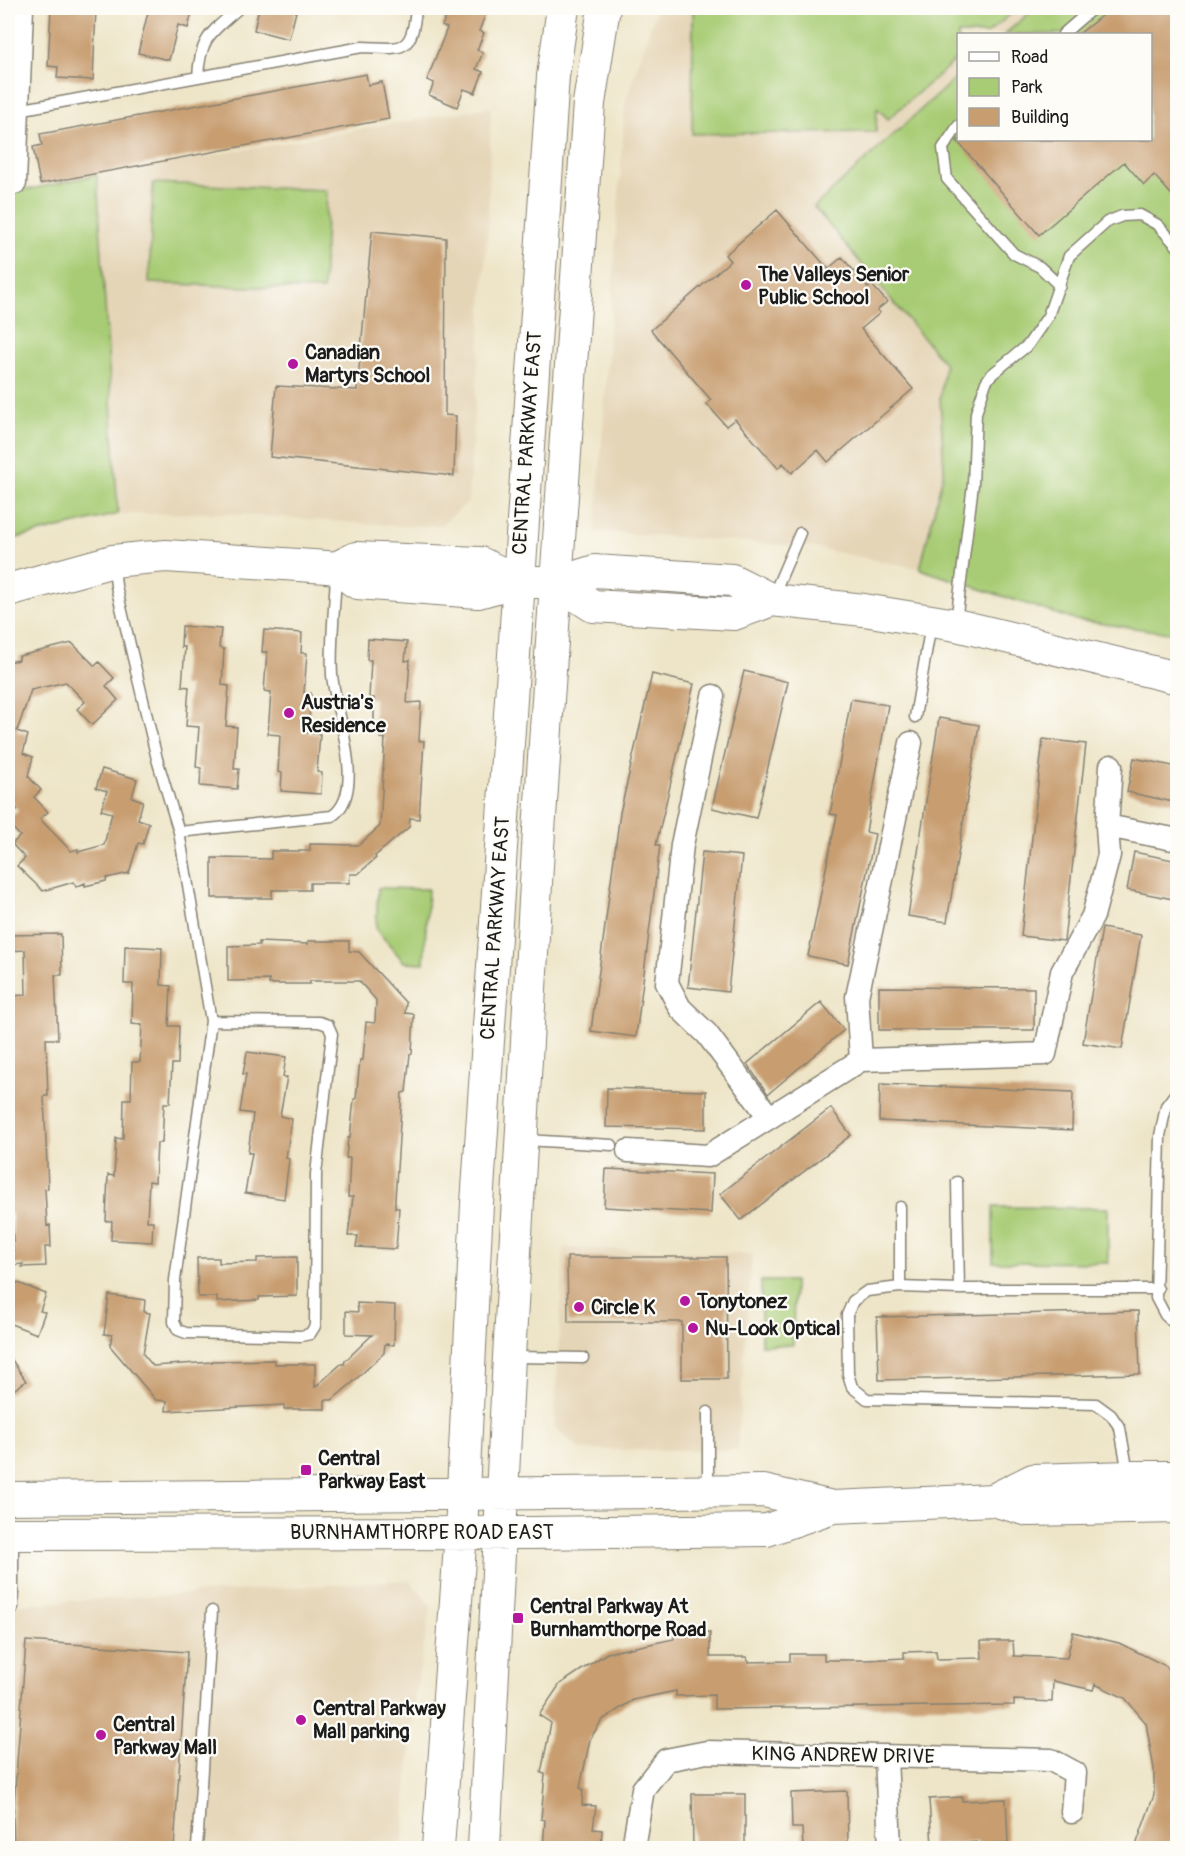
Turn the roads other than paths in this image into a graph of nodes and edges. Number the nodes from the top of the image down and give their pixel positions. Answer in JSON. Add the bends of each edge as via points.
{"nodes":[{"id":1,"x":22,"y":8,"type":"edge"},
{"id":2,"x":239,"y":8,"type":"edge"},
{"id":3,"x":416,"y":8,"type":"edge"},
{"id":4,"x":563,"y":8,"type":"edge"},
{"id":5,"x":604,"y":8,"type":"edge"},
{"id":6,"x":1093,"y":8,"type":"edge"},
{"id":7,"x":1064,"y":33,"type":"edge"},
{"id":8,"x":198,"y":77,"type":"junction"},
{"id":9,"x":18,"y":110,"type":"junction"},
{"id":10,"x":957,"y":127,"type":"edge"},
{"id":11,"x":15,"y":183,"type":"dead end"},
{"id":12,"x":1178,"y":247,"type":"edge"},
{"id":13,"x":1060,"y":286,"type":"junction"},
{"id":14,"x":800,"y":533,"type":"dead end"},
{"id":15,"x":113,"y":561,"type":"junction"},
{"id":16,"x":336,"y":568,"type":"junction"},
{"id":17,"x":518,"y":581,"type":"junction"},
{"id":18,"x":556,"y":583,"type":"junction"},
{"id":19,"x":8,"y":591,"type":"edge"},
{"id":20,"x":772,"y":600,"type":"junction"},
{"id":21,"x":944,"y":623,"type":"junction"},
{"id":22,"x":1178,"y":678,"type":"edge"},
{"id":23,"x":713,"y":696,"type":"dead end"},
{"id":24,"x":915,"y":717,"type":"dead end"},
{"id":25,"x":911,"y":743,"type":"dead end"},
{"id":26,"x":1111,"y":766,"type":"dead end"},
{"id":27,"x":1107,"y":826,"type":"junction"},
{"id":28,"x":179,"y":832,"type":"junction"},
{"id":29,"x":1178,"y":840,"type":"edge"},
{"id":30,"x":211,"y":1021,"type":"junction"},
{"id":31,"x":861,"y":1060,"type":"junction"},
{"id":32,"x":1178,"y":1090,"type":"edge"},
{"id":33,"x":769,"y":1117,"type":"junction"},
{"id":34,"x":522,"y":1140,"type":"junction"},
{"id":35,"x":620,"y":1148,"type":"joint"},
{"id":36,"x":957,"y":1182,"type":"dead end"},
{"id":37,"x":900,"y":1207,"type":"dead end"},
{"id":38,"x":900,"y":1287,"type":"junction"},
{"id":39,"x":959,"y":1289,"type":"junction"},
{"id":40,"x":1158,"y":1289,"type":"junction"},
{"id":41,"x":1178,"y":1327,"type":"edge"},
{"id":42,"x":508,"y":1357,"type":"junction"},
{"id":43,"x":583,"y":1358,"type":"dead end"},
{"id":44,"x":708,"y":1412,"type":"dead end"},
{"id":45,"x":1129,"y":1476,"type":"junction"},
{"id":46,"x":1178,"y":1477,"type":"edge"},
{"id":47,"x":708,"y":1492,"type":"junction"},
{"id":48,"x":502,"y":1493,"type":"junction"},
{"id":49,"x":462,"y":1494,"type":"junction"},
{"id":50,"x":8,"y":1498,"type":"edge"},
{"id":51,"x":993,"y":1500,"type":"junction"},
{"id":52,"x":1178,"y":1507,"type":"edge"},
{"id":53,"x":833,"y":1508,"type":"junction"},
{"id":54,"x":461,"y":1532,"type":"junction"},
{"id":55,"x":501,"y":1533,"type":"junction"},
{"id":56,"x":10,"y":1534,"type":"edge"},
{"id":57,"x":212,"y":1611,"type":"dead end"},
{"id":58,"x":8,"y":1617,"type":"edge"},
{"id":59,"x":886,"y":1756,"type":"junction"},
{"id":60,"x":1072,"y":1812,"type":"dead end"},
{"id":61,"x":197,"y":1848,"type":"edge"},
{"id":62,"x":438,"y":1848,"type":"edge"},
{"id":63,"x":484,"y":1848,"type":"edge"},
{"id":64,"x":633,"y":1848,"type":"edge"},
{"id":65,"x":890,"y":1848,"type":"edge"}],
"edges":[{"from":1,"to":9,"type":"street"},
{"from":2,"to":8,"type":"lane","via":[[207,38],[199,56]]},
{"from":3,"to":8,"type":"lane","via":[[414,27],[408,41],[399,48],[362,47]]},
{"from":4,"to":17,"type":"street","name":"CENTRAL PARKWAY EAST","via":[[553,76]]},
{"from":5,"to":18,"type":"street","name":"CENTRAL PARKWAY EAST","via":[[589,103]]},
{"from":6,"to":7,"type":"lane"},
{"from":8,"to":9,"type":"lane"},
{"from":9,"to":11,"type":"street"},
{"from":10,"to":13,"type":"lane","via":[[943,148],[947,179],[1014,254],[1040,267]]},
{"from":12,"to":13,"type":"lane","via":[[1158,225],[1140,215],[1122,216],[1107,222],[1069,256]]},
{"from":13,"to":21,"type":"lane","via":[[1048,316],[1028,345],[991,375],[980,397],[973,484]]},
{"from":14,"to":20,"type":"lane"},
{"from":15,"to":16,"type":"street","via":[[166,556]]},
{"from":15,"to":19,"type":"street"},
{"from":15,"to":28,"type":"lane","via":[[157,759]]},
{"from":16,"to":17,"type":"street","via":[[356,558],[480,563]]},
{"from":16,"to":28,"type":"lane","via":[[332,674],[349,760],[341,810],[332,816]]},
{"from":17,"to":18,"type":"street"},
{"from":17,"to":49,"type":"street","name":"CENTRAL PARKWAY EAST"},
{"from":18,"to":20,"type":"street","via":[[593,606],[734,614]]},
{"from":18,"to":34,"type":"street","name":"CENTRAL PARKWAY EAST"},
{"from":20,"to":21,"type":"street"},
{"from":21,"to":22,"type":"street"},
{"from":21,"to":24,"type":"lane","via":[[927,655]]},
{"from":23,"to":33,"type":"street","via":[[682,845],[667,983],[681,1008],[707,1034]]},
{"from":25,"to":31,"type":"street","via":[[857,997]]},
{"from":26,"to":27,"type":"street"},
{"from":27,"to":29,"type":"street"},
{"from":27,"to":31,"type":"street","via":[[1109,855],[1093,916],[1062,972],[1045,1054]]},
{"from":28,"to":30,"type":"lane"},
{"from":30,"to":30,"type":"lane","via":[[175,1280],[174,1322],[178,1330],[186,1333],[310,1334],[315,1326],[316,1173],[332,1034],[328,1025],[319,1022]]},
{"from":31,"to":33,"type":"street"},
{"from":32,"to":40,"type":"lane","via":[[1166,1106],[1160,1136]]},
{"from":33,"to":35,"type":"street","via":[[708,1156]]},
{"from":34,"to":35,"type":"lane"},
{"from":34,"to":42,"type":"street","name":"CENTRAL PARKWAY EAST"},
{"from":36,"to":39,"type":"lane"},
{"from":37,"to":38,"type":"lane"},
{"from":38,"to":39,"type":"lane"},
{"from":38,"to":45,"type":"lane","via":[[867,1292],[853,1301],[847,1315],[848,1374],[852,1387],[867,1399],[1096,1404],[1120,1428]]},
{"from":39,"to":40,"type":"lane"},
{"from":40,"to":41,"type":"lane","via":[[1158,1305]]},
{"from":42,"to":43,"type":"lane"},
{"from":42,"to":48,"type":"street","name":"CENTRAL PARKWAY EAST"},
{"from":44,"to":47,"type":"lane"},
{"from":45,"to":46,"type":"street","name":"BURNHAMTHORPE ROAD EAST"},
{"from":45,"to":51,"type":"street","name":"BURNHAMTHORPE ROAD EAST","via":[[1033,1480]]},
{"from":47,"to":48,"type":"street","name":"BURNHAMTHORPE ROAD EAST"},
{"from":47,"to":53,"type":"street","name":"BURNHAMTHORPE ROAD EAST","via":[[764,1491]]},
{"from":48,"to":49,"type":"street","name":"BURNHAMTHORPE ROAD EAST"},
{"from":48,"to":55,"type":"street","name":"CENTRAL PARKWAY EAST"},
{"from":49,"to":50,"type":"street","name":"BURNHAMTHORPE ROAD EAST"},
{"from":49,"to":54,"type":"street","name":"CENTRAL PARKWAY EAST"},
{"from":51,"to":52,"type":"street","name":"BURNHAMTHORPE ROAD EAST","via":[[1029,1510]]},
{"from":51,"to":53,"type":"street","name":"BURNHAMTHORPE ROAD EAST"},
{"from":53,"to":55,"type":"street","name":"BURNHAMTHORPE ROAD EAST","via":[[767,1530]]},
{"from":54,"to":55,"type":"street","name":"BURNHAMTHORPE ROAD EAST"},
{"from":54,"to":56,"type":"street","name":"BURNHAMTHORPE ROAD EAST"},
{"from":54,"to":62,"type":"street","name":"CENTRAL PARKWAY EAST"},
{"from":55,"to":63,"type":"street","name":"CENTRAL PARKWAY EAST"},
{"from":56,"to":58,"type":"lane","via":[[13,1607]]},
{"from":57,"to":61,"type":"lane"},
{"from":59,"to":60,"type":"street","name":"KING ANDREW DRIVE","via":[[1051,1760],[1075,1773]]},
{"from":59,"to":64,"type":"street","name":"KING ANDREW DRIVE","via":[[707,1752],[666,1760],[643,1789]]},
{"from":59,"to":65,"type":"street"}]}
